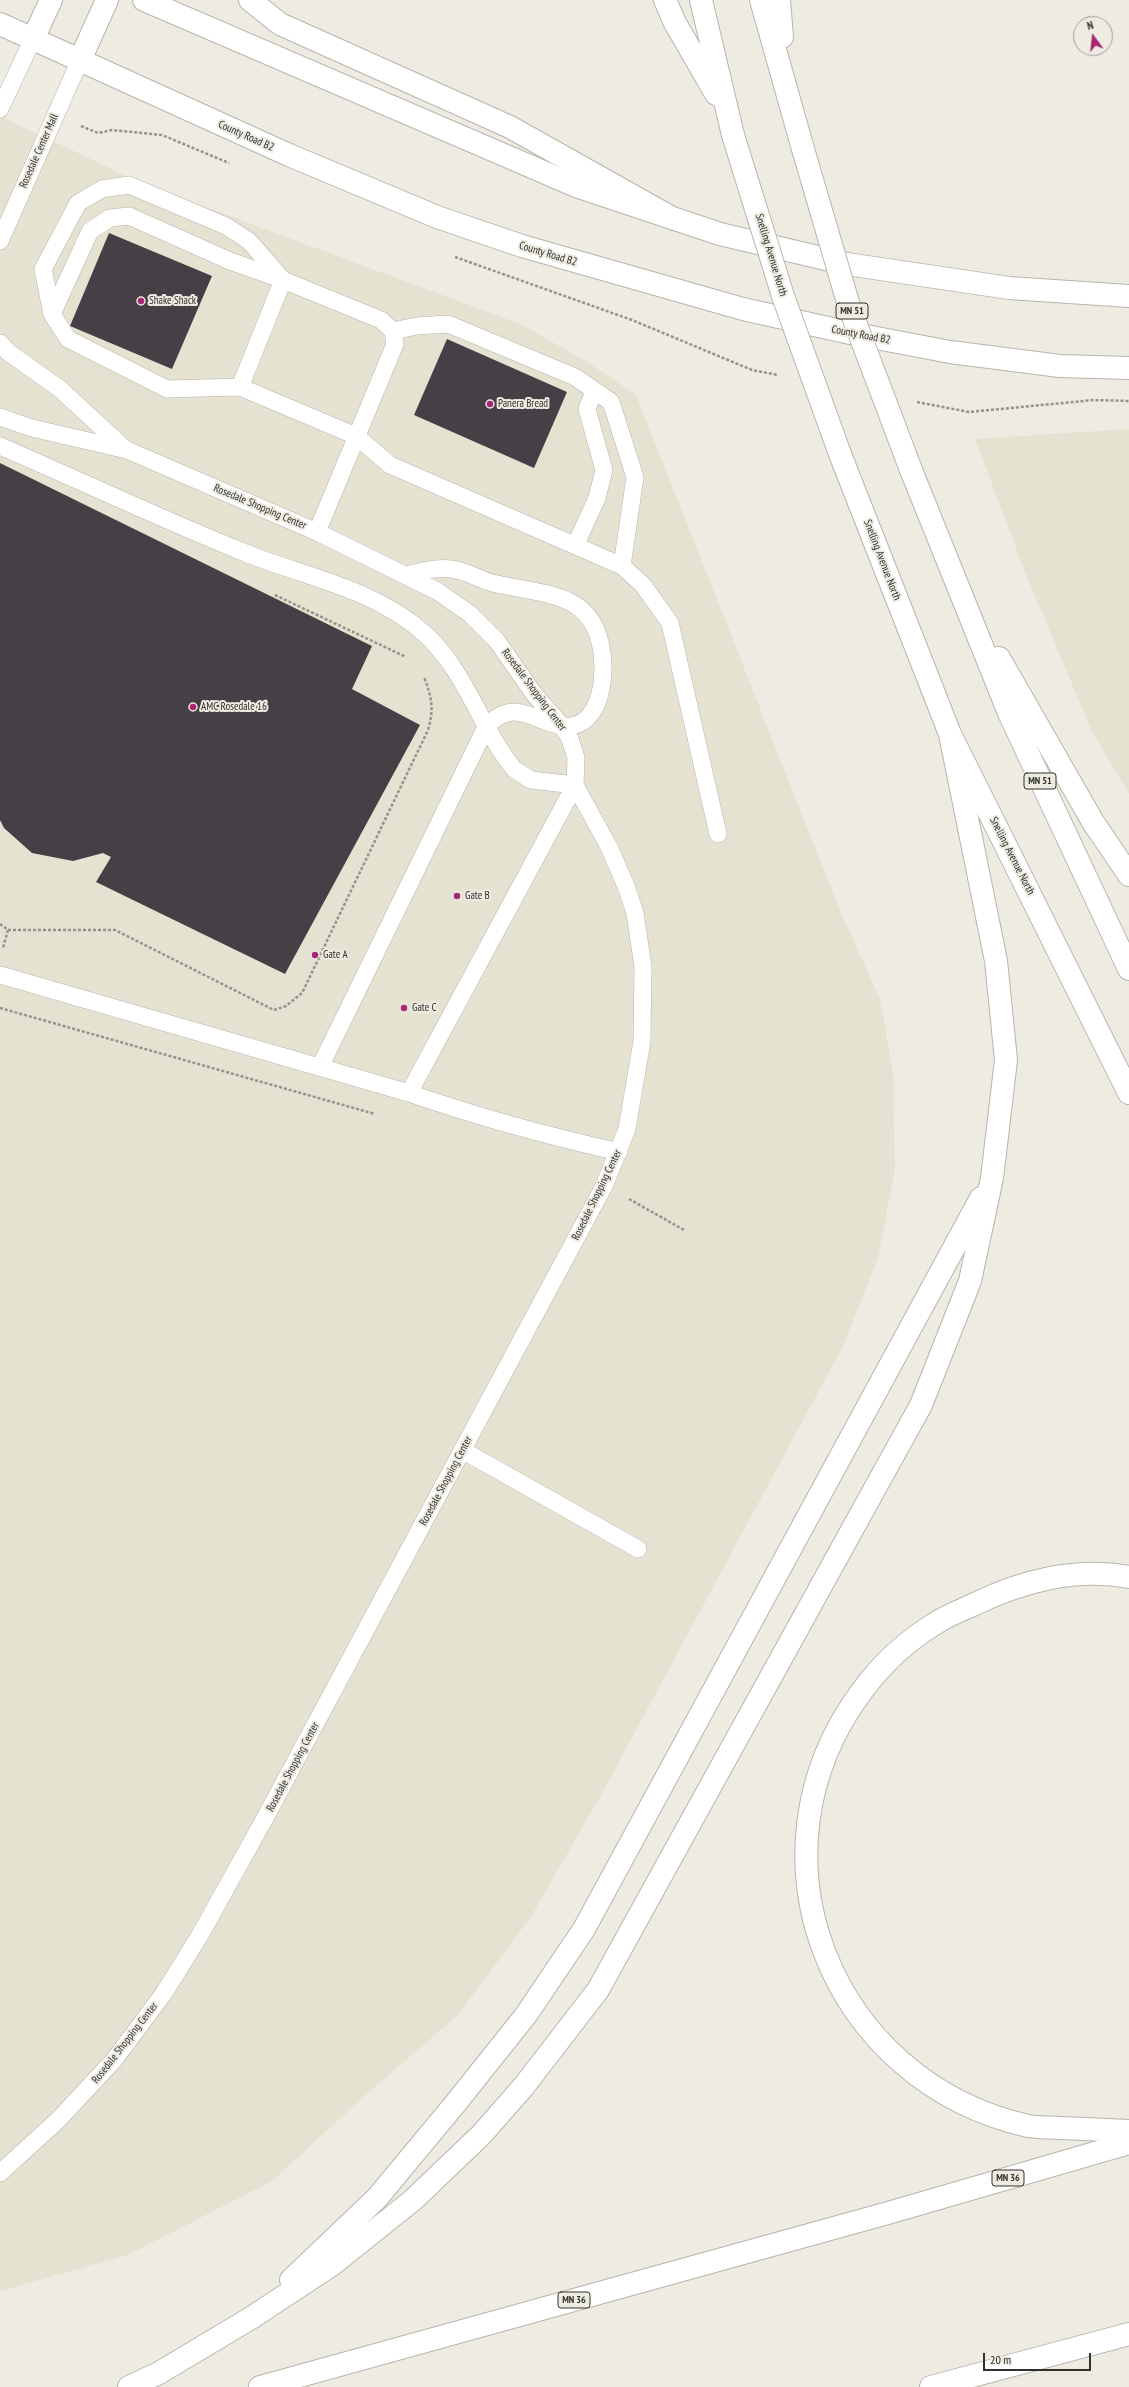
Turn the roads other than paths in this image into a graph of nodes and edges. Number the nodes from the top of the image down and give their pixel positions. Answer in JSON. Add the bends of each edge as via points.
{"nodes":[{"id":1,"x":51,"y":0,"type":"edge"},
{"id":2,"x":107,"y":0,"type":"edge"},
{"id":3,"x":144,"y":0,"type":"edge"},
{"id":4,"x":250,"y":0,"type":"edge"},
{"id":5,"x":665,"y":0,"type":"edge"},
{"id":6,"x":702,"y":0,"type":"edge"},
{"id":7,"x":761,"y":0,"type":"edge"},
{"id":8,"x":779,"y":0,"type":"edge"},
{"id":9,"x":0,"y":24,"type":"edge"},
{"id":10,"x":33,"y":39,"type":"junction"},
{"id":11,"x":80,"y":60,"type":"junction"},
{"id":12,"x":786,"y":90,"type":"junction"},
{"id":13,"x":0,"y":109,"type":"edge"},
{"id":14,"x":726,"y":113,"type":"junction"},
{"id":15,"x":674,"y":219,"type":"junction"},
{"id":16,"x":0,"y":241,"type":"edge"},
{"id":17,"x":283,"y":280,"type":"junction"},
{"id":18,"x":1129,"y":296,"type":"edge"},
{"id":19,"x":52,"y":314,"type":"junction"},
{"id":20,"x":393,"y":331,"type":"junction"},
{"id":21,"x":0,"y":343,"type":"edge"},
{"id":22,"x":1129,"y":368,"type":"edge"},
{"id":23,"x":240,"y":387,"type":"junction"},
{"id":24,"x":594,"y":391,"type":"junction"},
{"id":25,"x":0,"y":417,"type":"edge"},
{"id":26,"x":356,"y":436,"type":"junction"},
{"id":27,"x":0,"y":446,"type":"edge"},
{"id":28,"x":127,"y":450,"type":"junction"},
{"id":29,"x":317,"y":532,"type":"junction"},
{"id":30,"x":575,"y":546,"type":"junction"},
{"id":31,"x":622,"y":566,"type":"junction"},
{"id":32,"x":406,"y":575,"type":"junction"},
{"id":33,"x":960,"y":588,"type":"junction"},
{"id":34,"x":487,"y":725,"type":"junction"},
{"id":35,"x":562,"y":726,"type":"junction"},
{"id":36,"x":950,"y":734,"type":"junction"},
{"id":37,"x":575,"y":785,"type":"junction"},
{"id":38,"x":718,"y":834,"type":"dead end"},
{"id":39,"x":1129,"y":875,"type":"edge"},
{"id":40,"x":1129,"y":969,"type":"edge"},
{"id":41,"x":0,"y":975,"type":"edge"},
{"id":42,"x":320,"y":1067,"type":"junction"},
{"id":43,"x":409,"y":1093,"type":"junction"},
{"id":44,"x":1129,"y":1093,"type":"edge"},
{"id":45,"x":619,"y":1152,"type":"junction"},
{"id":46,"x":992,"y":1178,"type":"junction"},
{"id":47,"x":462,"y":1450,"type":"junction"},
{"id":48,"x":638,"y":1549,"type":"dead end"},
{"id":49,"x":1129,"y":1576,"type":"edge"},
{"id":50,"x":1129,"y":2131,"type":"edge"},
{"id":51,"x":1129,"y":2143,"type":"edge"},
{"id":52,"x":0,"y":2173,"type":"edge"},
{"id":53,"x":251,"y":2318,"type":"junction"},
{"id":54,"x":1129,"y":2334,"type":"edge"},
{"id":55,"x":129,"y":2387,"type":"edge"},
{"id":56,"x":260,"y":2387,"type":"edge"},
{"id":57,"x":931,"y":2387,"type":"edge"}],
"edges":[{"from":1,"to":10,"type":"main road"},
{"from":2,"to":11,"type":"main road"},
{"from":3,"to":15,"type":"main road","via":[[576,186]]},
{"from":4,"to":15,"type":"main road","via":[[280,24],[510,127]]},
{"from":5,"to":14,"type":"main road","via":[[675,23]]},
{"from":6,"to":14,"type":"main road","name":"Snelling Avenue North"},
{"from":7,"to":12,"type":"main road","number":"MN 51"},
{"from":8,"to":12,"type":"main road"},
{"from":9,"to":10,"type":"main road","name":"County Road B2"},
{"from":10,"to":11,"type":"main road","name":"County Road B2"},
{"from":10,"to":13,"type":"lane"},
{"from":11,"to":16,"type":"lane","name":"Rosedale Center Mall"},
{"from":11,"to":22,"type":"main road","name":"County Road B2","via":[[296,158],[437,217],[522,246],[743,309],[850,333],[950,352],[1060,366]]},
{"from":12,"to":33,"type":"main road","number":"MN 51","bridge":true,"via":[[849,306],[911,470]]},
{"from":14,"to":36,"type":"main road","name":"Snelling Avenue North","bridge":true,"via":[[784,296],[840,454]]},
{"from":15,"to":18,"type":"main road","via":[[720,234],[847,264],[1009,288]]},
{"from":17,"to":19,"type":"lane","via":[[230,261],[129,216],[110,218],[90,231]]},
{"from":17,"to":19,"type":"lane","via":[[248,241],[226,226],[130,185],[102,189],[78,202],[43,269]]},
{"from":17,"to":20,"type":"lane","via":[[381,320]]},
{"from":17,"to":23,"type":"lane"},
{"from":19,"to":23,"type":"lane","via":[[68,339],[167,389]]},
{"from":20,"to":24,"type":"lane","via":[[448,324],[575,377]]},
{"from":20,"to":26,"type":"lane","via":[[395,344]]},
{"from":21,"to":28,"type":"lane","via":[[8,352],[73,400]]},
{"from":23,"to":26,"type":"lane"},
{"from":24,"to":30,"type":"lane","via":[[587,409],[604,470],[597,498]]},
{"from":24,"to":31,"type":"lane","via":[[611,402],[635,477]]},
{"from":25,"to":28,"type":"lane","name":"Rosedale Shopping Center","via":[[32,428]]},
{"from":26,"to":29,"type":"lane"},
{"from":26,"to":30,"type":"lane","via":[[390,465]]},
{"from":27,"to":34,"type":"lane","via":[[241,551],[351,590],[400,615],[426,635],[448,661]]},
{"from":28,"to":29,"type":"lane","name":"Rosedale Shopping Center"},
{"from":29,"to":32,"type":"lane","name":"Rosedale Shopping Center"},
{"from":30,"to":31,"type":"lane"},
{"from":31,"to":38,"type":"lane","via":[[643,585],[670,623]]},
{"from":32,"to":35,"type":"lane","name":"Rosedale Shopping Center","via":[[456,603],[483,626],[497,641],[534,694]]},
{"from":32,"to":35,"type":"lane","via":[[442,568],[453,569],[490,583],[557,595],[580,609],[592,624],[599,642],[602,658],[601,687],[589,716],[574,724]]},
{"from":33,"to":39,"type":"main road","via":[[1093,822]]},
{"from":33,"to":40,"type":"main road","number":"MN 51","via":[[1009,714]]},
{"from":34,"to":35,"type":"lane","via":[[495,718],[512,712]]},
{"from":34,"to":37,"type":"lane","via":[[507,760],[521,775],[542,783]]},
{"from":34,"to":42,"type":"lane"},
{"from":35,"to":37,"type":"lane","name":"Rosedale Shopping Center","via":[[576,758]]},
{"from":36,"to":44,"type":"main road","name":"Snelling Avenue North"},
{"from":36,"to":46,"type":"main road","via":[[996,961],[1006,1060]]},
{"from":37,"to":43,"type":"lane"},
{"from":37,"to":45,"type":"lane","name":"Rosedale Shopping Center","via":[[609,847],[626,886],[635,913],[641,948],[644,992],[642,1041],[631,1108]]},
{"from":41,"to":42,"type":"lane"},
{"from":42,"to":43,"type":"lane"},
{"from":43,"to":45,"type":"lane","via":[[462,1111]]},
{"from":45,"to":47,"type":"lane","name":"Rosedale Shopping Center","via":[[604,1186]]},
{"from":46,"to":53,"type":"main road","via":[[584,1929],[526,2015],[377,2198]]},
{"from":46,"to":53,"type":"main road","via":[[970,1281],[921,1405],[598,1990],[524,2086],[482,2134],[413,2200],[333,2264]]},
{"from":47,"to":48,"type":"lane"},
{"from":47,"to":52,"type":"lane","name":"Rosedale Shopping Center","via":[[265,1818],[168,1987],[128,2042],[88,2089]]},
{"from":49,"to":50,"type":"main road","via":[[1072,1574],[1026,1583],[985,1599],[936,1623],[896,1654],[862,1691],[838,1729],[819,1772],[808,1821],[806,1874],[813,1923],[838,1984],[868,2029],[905,2066],[946,2094],[987,2114],[1030,2126]]},
{"from":51,"to":56,"type":"main road","number":"MN 36","via":[[888,2213]]},
{"from":53,"to":55,"type":"main road","via":[[159,2373]]},
{"from":54,"to":57,"type":"main road"}]}
